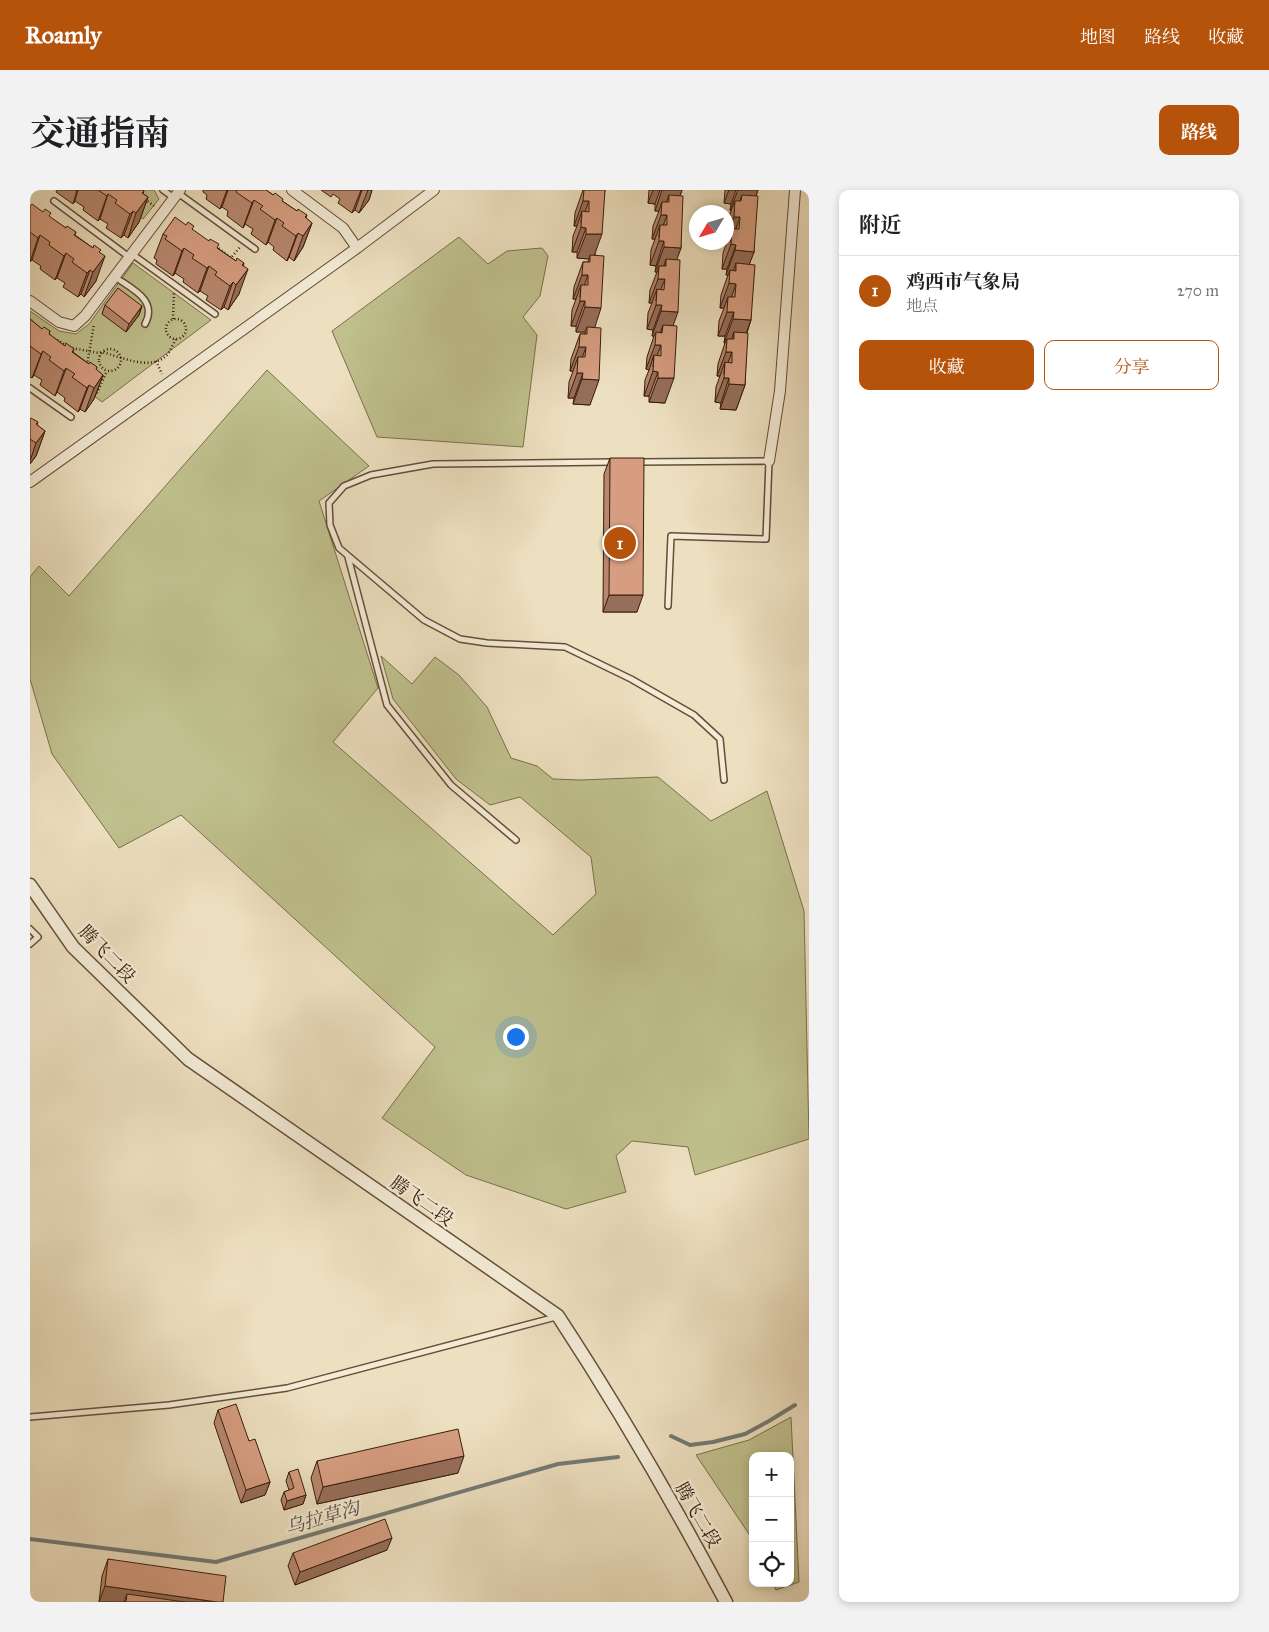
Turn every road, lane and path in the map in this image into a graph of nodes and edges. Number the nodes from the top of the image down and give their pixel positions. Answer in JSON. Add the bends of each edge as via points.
{"nodes":[{"id":1,"x":163,"y":190,"type":"edge"},
{"id":2,"x":292,"y":190,"type":"edge"},
{"id":3,"x":434,"y":190,"type":"edge"},
{"id":4,"x":795,"y":190,"type":"edge"},
{"id":5,"x":178,"y":193,"type":"edge"},
{"id":6,"x":140,"y":195,"type":"edge"},
{"id":7,"x":54,"y":201,"type":"dead end"},
{"id":8,"x":154,"y":206,"type":"dead end"},
{"id":9,"x":244,"y":242,"type":"junction"},
{"id":10,"x":216,"y":246,"type":"edge"},
{"id":11,"x":357,"y":248,"type":"junction"},
{"id":12,"x":255,"y":249,"type":"dead end"},
{"id":13,"x":131,"y":256,"type":"junction"},
{"id":14,"x":115,"y":276,"type":"junction"},
{"id":15,"x":174,"y":284,"type":"junction"},
{"id":16,"x":100,"y":297,"type":"junction"},
{"id":17,"x":30,"y":301,"type":"edge"},
{"id":18,"x":215,"y":314,"type":"dead end"},
{"id":19,"x":173,"y":319,"type":"junction"},
{"id":20,"x":145,"y":324,"type":"dead end"},
{"id":21,"x":176,"y":338,"type":"junction"},
{"id":22,"x":55,"y":340,"type":"edge"},
{"id":23,"x":90,"y":352,"type":"junction"},
{"id":24,"x":102,"y":352,"type":"junction"},
{"id":25,"x":121,"y":357,"type":"junction"},
{"id":26,"x":156,"y":362,"type":"junction"},
{"id":27,"x":87,"y":369,"type":"edge"},
{"id":28,"x":107,"y":371,"type":"junction"},
{"id":29,"x":166,"y":383,"type":"junction"},
{"id":30,"x":30,"y":388,"type":"edge"},
{"id":31,"x":93,"y":389,"type":"edge"},
{"id":32,"x":71,"y":417,"type":"dead end"},
{"id":33,"x":769,"y":461,"type":"junction"},
{"id":34,"x":621,"y":462,"type":"edge"},
{"id":35,"x":631,"y":462,"type":"edge"},
{"id":36,"x":30,"y":482,"type":"edge"},
{"id":37,"x":348,"y":556,"type":"junction"},
{"id":38,"x":668,"y":606,"type":"dead end"},
{"id":39,"x":724,"y":780,"type":"dead end"},
{"id":40,"x":516,"y":840,"type":"dead end"},
{"id":41,"x":30,"y":885,"type":"edge"},
{"id":42,"x":30,"y":929,"type":"edge"},
{"id":43,"x":30,"y":944,"type":"edge"},
{"id":44,"x":558,"y":1316,"type":"junction"},
{"id":45,"x":30,"y":1417,"type":"edge"},
{"id":46,"x":726,"y":1602,"type":"edge"}],
"edges":[{"from":1,"to":5,"type":"lane"},
{"from":2,"to":11,"type":"street","via":[[343,228]]},
{"from":3,"to":11,"type":"street"},
{"from":4,"to":33,"type":"street","via":[[780,391]]},
{"from":5,"to":9,"type":"lane"},
{"from":5,"to":13,"type":"street"},
{"from":6,"to":8,"type":"path"},
{"from":7,"to":13,"type":"lane"},
{"from":9,"to":10,"type":"path","via":[[231,258]]},
{"from":9,"to":12,"type":"lane"},
{"from":11,"to":29,"type":"street"},
{"from":13,"to":14,"type":"street"},
{"from":13,"to":15,"type":"lane"},
{"from":14,"to":16,"type":"street"},
{"from":14,"to":20,"type":"lane","via":[[144,298],[150,307]]},
{"from":15,"to":18,"type":"lane"},
{"from":15,"to":19,"type":"path"},
{"from":16,"to":17,"type":"street","via":[[74,326],[59,322]]},
{"from":16,"to":23,"type":"path"},
{"from":19,"to":21,"type":"path","via":[[166,328],[170,337]]},
{"from":19,"to":21,"type":"path","via":[[183,322],[186,328],[182,336]]},
{"from":21,"to":26,"type":"path","via":[[166,355]]},
{"from":22,"to":23,"type":"path"},
{"from":23,"to":24,"type":"path"},
{"from":23,"to":27,"type":"path"},
{"from":24,"to":25,"type":"path"},
{"from":24,"to":28,"type":"path","via":[[100,363]]},
{"from":25,"to":26,"type":"path","via":[[148,364]]},
{"from":25,"to":28,"type":"path","via":[[118,368]]},
{"from":26,"to":29,"type":"path"},
{"from":28,"to":31,"type":"path","via":[[96,395]]},
{"from":29,"to":36,"type":"street"},
{"from":30,"to":32,"type":"lane"},
{"from":33,"to":35,"type":"lane"},
{"from":33,"to":38,"type":"lane","via":[[766,539],[671,536]]},
{"from":34,"to":37,"type":"lane","via":[[433,464],[371,475],[344,486],[329,503],[330,525],[339,548]]},
{"from":37,"to":39,"type":"lane","via":[[424,620],[460,639],[566,647],[694,714],[720,738]]},
{"from":37,"to":40,"type":"lane","via":[[387,705],[451,785]]},
{"from":41,"to":44,"type":"street","name":"腾飞二段","via":[[73,947],[188,1059]]},
{"from":42,"to":43,"type":"lane","via":[[38,937]]},
{"from":44,"to":45,"type":"lane","via":[[287,1388],[169,1405]]},
{"from":44,"to":46,"type":"street","name":"腾飞二段","via":[[603,1386]]}]}
